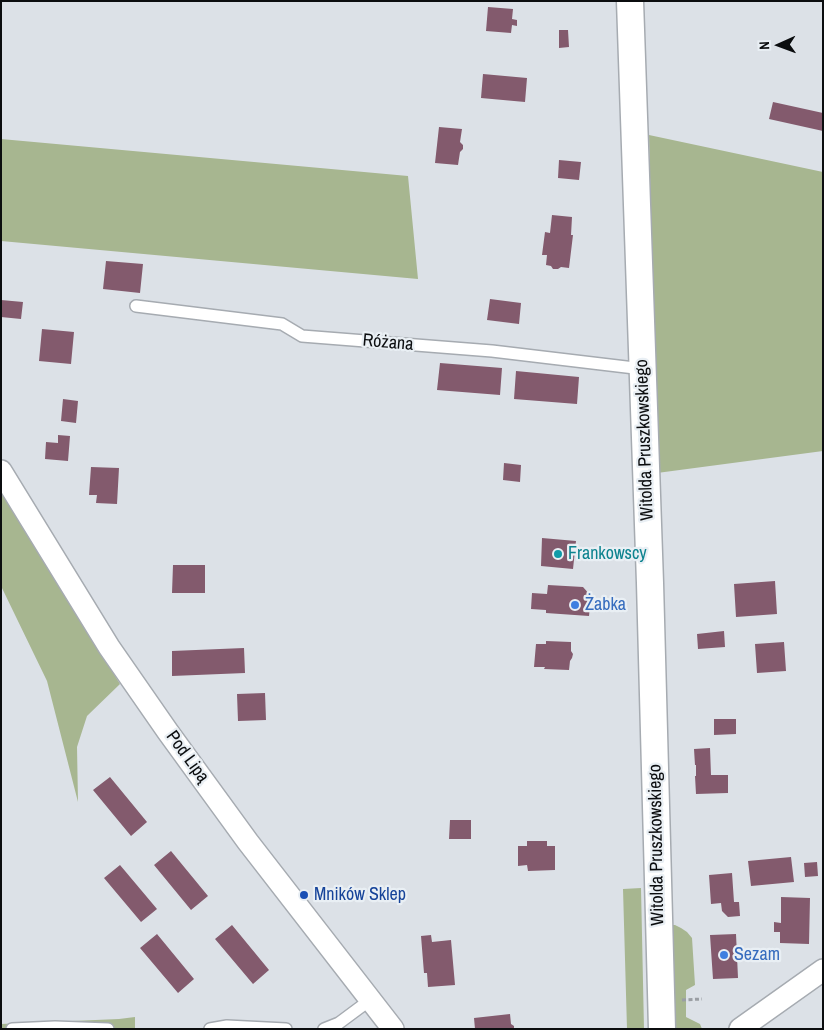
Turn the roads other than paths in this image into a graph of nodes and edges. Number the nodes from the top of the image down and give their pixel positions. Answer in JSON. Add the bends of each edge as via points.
{"nodes":[{"id":1,"x":630,"y":1,"type":"edge"},
{"id":2,"x":136,"y":306,"type":"dead end"},
{"id":3,"x":643,"y":369,"type":"junction"},
{"id":4,"x":1,"y":471,"type":"edge"},
{"id":5,"x":823,"y":970,"type":"edge"},
{"id":6,"x":370,"y":1000,"type":"junction"},
{"id":7,"x":227,"y":1027,"type":"edge"},
{"id":8,"x":12,"y":1029,"type":"edge"},
{"id":9,"x":108,"y":1029,"type":"edge"},
{"id":10,"x":210,"y":1029,"type":"edge"},
{"id":11,"x":286,"y":1029,"type":"edge"},
{"id":12,"x":324,"y":1029,"type":"edge"},
{"id":13,"x":394,"y":1029,"type":"edge"},
{"id":14,"x":662,"y":1029,"type":"edge"},
{"id":15,"x":740,"y":1029,"type":"edge"}],
"edges":[{"from":1,"to":3,"type":"street","name":"Witolda Pruszkowskiego"},
{"from":2,"to":3,"type":"lane","name":"Różana","via":[[282,324],[302,336],[492,351]]},
{"from":3,"to":14,"type":"street","name":"Witolda Pruszkowskiego"},
{"from":4,"to":6,"type":"street","name":"Pod Lipą","via":[[109,647],[248,842]]},
{"from":5,"to":15,"type":"street"},
{"from":6,"to":12,"type":"lane","via":[[339,1023]]},
{"from":6,"to":13,"type":"street","name":"Pod Lipą"},
{"from":7,"to":10,"type":"lane"},
{"from":7,"to":11,"type":"lane"},
{"from":8,"to":9,"type":"lane"}]}
